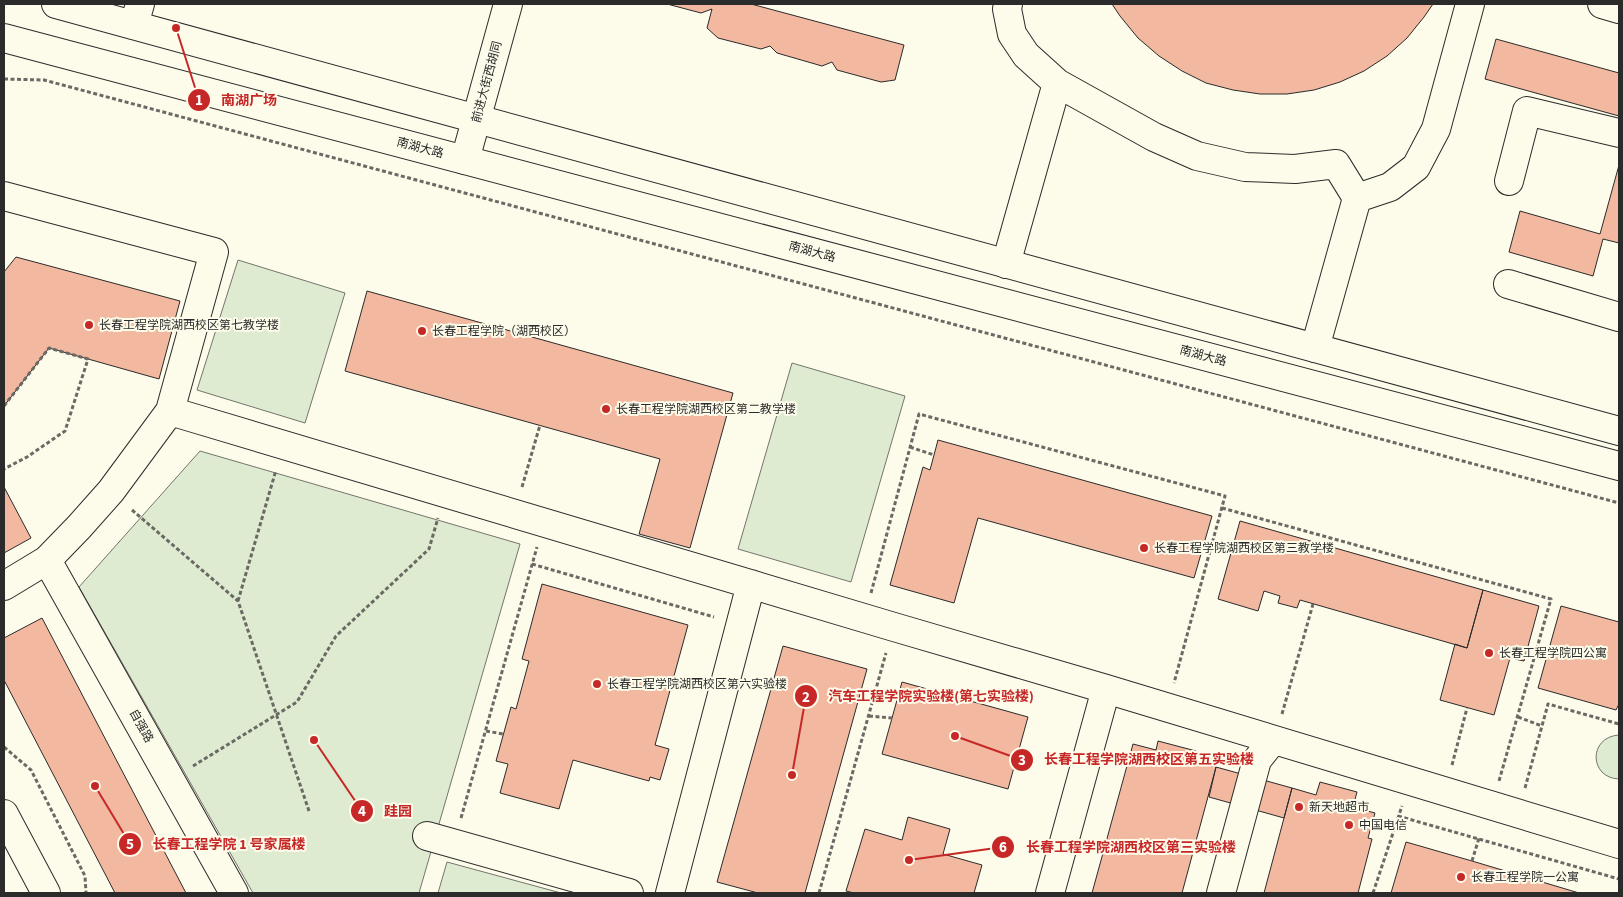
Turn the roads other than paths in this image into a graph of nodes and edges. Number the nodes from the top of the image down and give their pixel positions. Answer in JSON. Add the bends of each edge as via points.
{"nodes":[{"id":1,"x":56,"y":4,"type":"edge"},
{"id":2,"x":508,"y":4,"type":"edge"},
{"id":3,"x":1008,"y":4,"type":"edge"},
{"id":4,"x":1470,"y":4,"type":"edge"},
{"id":5,"x":1602,"y":4,"type":"edge"},
{"id":6,"x":1619,"y":9,"type":"edge"},
{"id":7,"x":137,"y":14,"type":"edge"},
{"id":8,"x":4,"y":38,"type":"edge"},
{"id":9,"x":1057,"y":83,"type":"junction"},
{"id":10,"x":477,"y":119,"type":"junction"},
{"id":11,"x":1619,"y":134,"type":"edge"},
{"id":12,"x":465,"y":160,"type":"junction"},
{"id":13,"x":1510,"y":181,"type":"dead end"},
{"id":14,"x":4,"y":196,"type":"edge"},
{"id":15,"x":1357,"y":198,"type":"junction"},
{"id":16,"x":1006,"y":264,"type":"junction"},
{"id":17,"x":1508,"y":284,"type":"dead end"},
{"id":18,"x":1619,"y":317,"type":"edge"},
{"id":19,"x":1315,"y":348,"type":"junction"},
{"id":20,"x":170,"y":411,"type":"junction"},
{"id":21,"x":1619,"y":431,"type":"edge"},
{"id":22,"x":1619,"y":466,"type":"edge"},
{"id":23,"x":47,"y":560,"type":"junction"},
{"id":24,"x":751,"y":584,"type":"junction"},
{"id":25,"x":4,"y":586,"type":"edge"},
{"id":26,"x":1106,"y":689,"type":"junction"},
{"id":27,"x":1273,"y":740,"type":"junction"},
{"id":28,"x":4,"y":814,"type":"edge"},
{"id":29,"x":427,"y":836,"type":"dead end"},
{"id":30,"x":1619,"y":844,"type":"edge"},
{"id":31,"x":46,"y":893,"type":"edge"},
{"id":32,"x":234,"y":893,"type":"edge"},
{"id":33,"x":629,"y":893,"type":"edge"},
{"id":34,"x":670,"y":893,"type":"edge"},
{"id":35,"x":1050,"y":893,"type":"edge"},
{"id":36,"x":1221,"y":893,"type":"edge"}],
"edges":[{"from":1,"to":7,"type":"main road"},
{"from":2,"to":10,"type":"main road","name":"前进大街西胡同"},
{"from":3,"to":9,"type":"main road","via":[[1012,34],[1026,55]]},
{"from":4,"to":15,"type":"main road","via":[[1436,129],[1416,167],[1390,187]]},
{"from":5,"to":6,"type":"main road"},
{"from":7,"to":10,"type":"main road"},
{"from":8,"to":12,"type":"main road","name":"南湖大路"},
{"from":9,"to":15,"type":"main road","via":[[1197,156],[1245,167],[1295,170],[1336,164]]},
{"from":9,"to":16,"type":"main road"},
{"from":10,"to":12,"type":"main road","name":"前进大街西胡同"},
{"from":10,"to":16,"type":"main road"},
{"from":11,"to":13,"type":"main road","via":[[1528,111]]},
{"from":12,"to":22,"type":"main road","name":"南湖大路"},
{"from":14,"to":20,"type":"main road","via":[[214,252]]},
{"from":15,"to":19,"type":"main road"},
{"from":16,"to":19,"type":"main road"},
{"from":17,"to":18,"type":"main road"},
{"from":19,"to":21,"type":"main road"},
{"from":20,"to":23,"type":"main road","via":[[111,491]]},
{"from":20,"to":24,"type":"main road"},
{"from":23,"to":25,"type":"main road"},
{"from":23,"to":32,"type":"main road","name":"自强路"},
{"from":24,"to":26,"type":"main road"},
{"from":24,"to":34,"type":"main road"},
{"from":26,"to":27,"type":"main road"},
{"from":26,"to":35,"type":"main road"},
{"from":27,"to":30,"type":"main road"},
{"from":27,"to":36,"type":"main road","via":[[1257,760]]},
{"from":28,"to":31,"type":"main road"},
{"from":29,"to":33,"type":"main road"}]}
